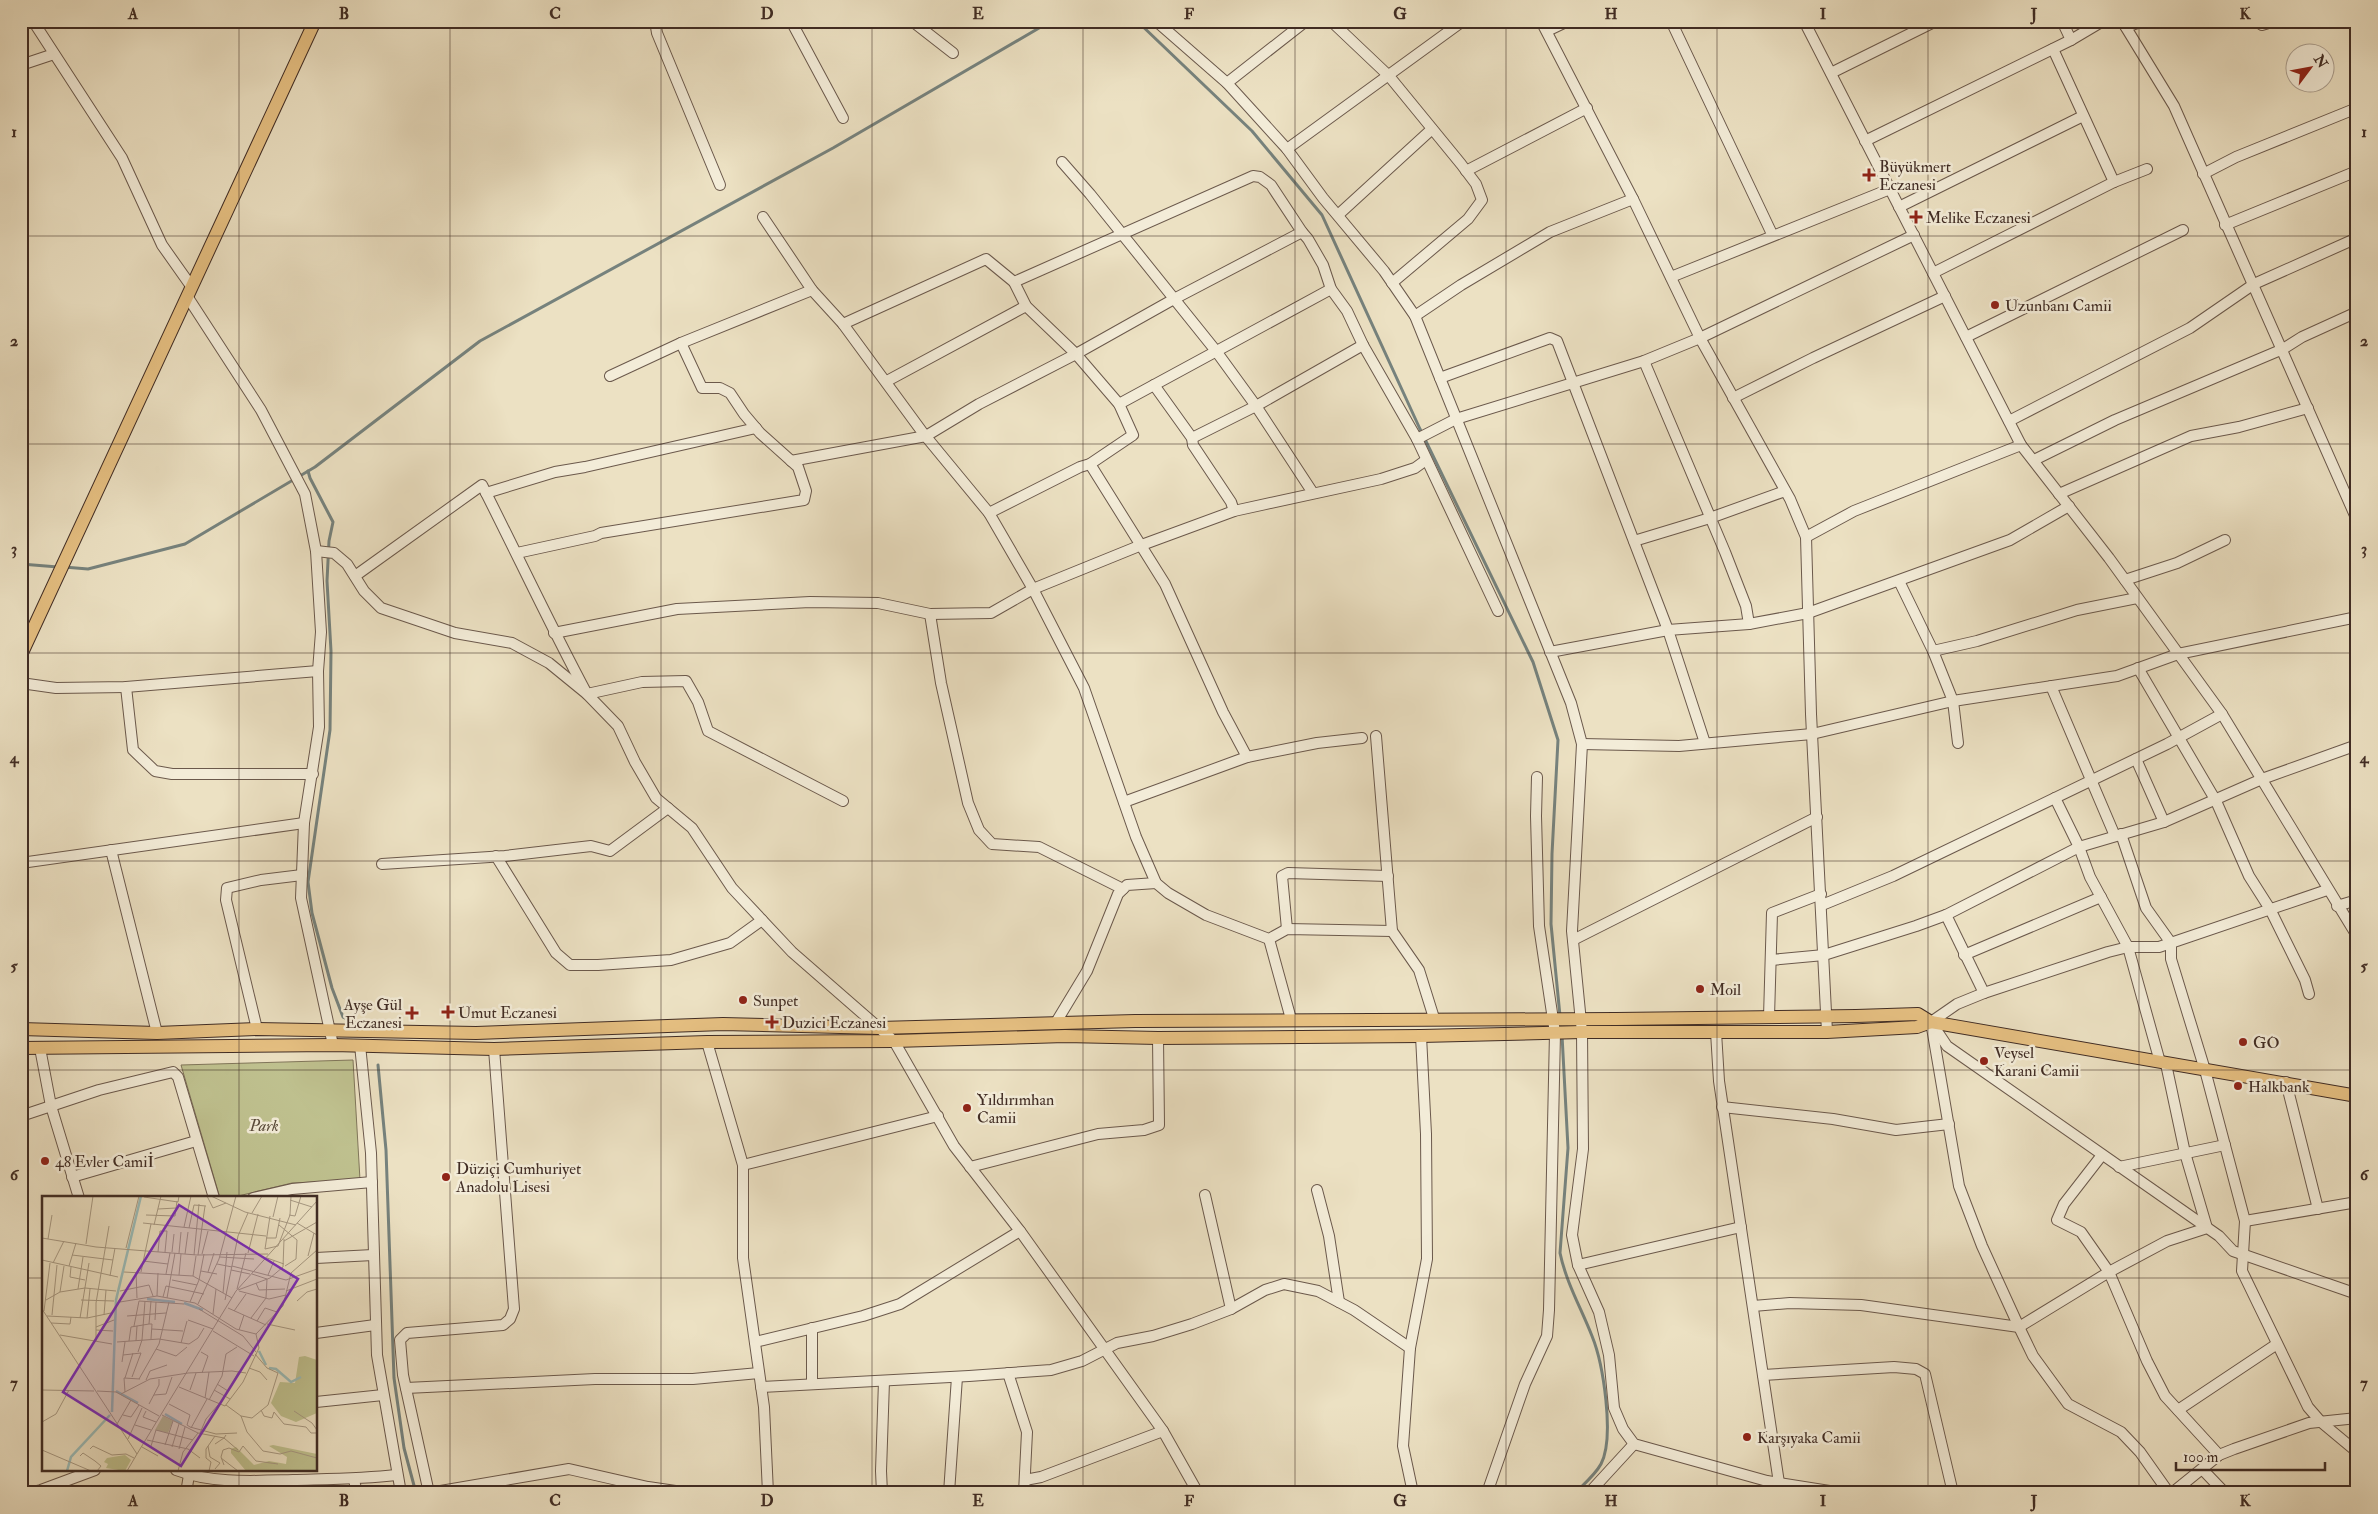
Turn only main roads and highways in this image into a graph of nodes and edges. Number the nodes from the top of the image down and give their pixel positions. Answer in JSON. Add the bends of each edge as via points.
{"nodes":[{"id":1,"x":315,"y":21,"type":"edge"},
{"id":2,"x":21,"y":655,"type":"edge"},
{"id":3,"x":1931,"y":1022,"type":"junction"},
{"id":4,"x":21,"y":1030,"type":"edge"},
{"id":5,"x":21,"y":1048,"type":"edge"},
{"id":6,"x":2357,"y":1096,"type":"edge"}],
"edges":[{"from":1,"to":2,"type":"main road"},
{"from":3,"to":4,"type":"main road","via":[[1918,1014],[1291,1019],[879,1028],[723,1024],[476,1032]]},
{"from":3,"to":5,"type":"main road","via":[[1917,1027],[1827,1032],[1065,1036],[494,1049],[360,1045]]},
{"from":3,"to":6,"type":"main road"}]}
